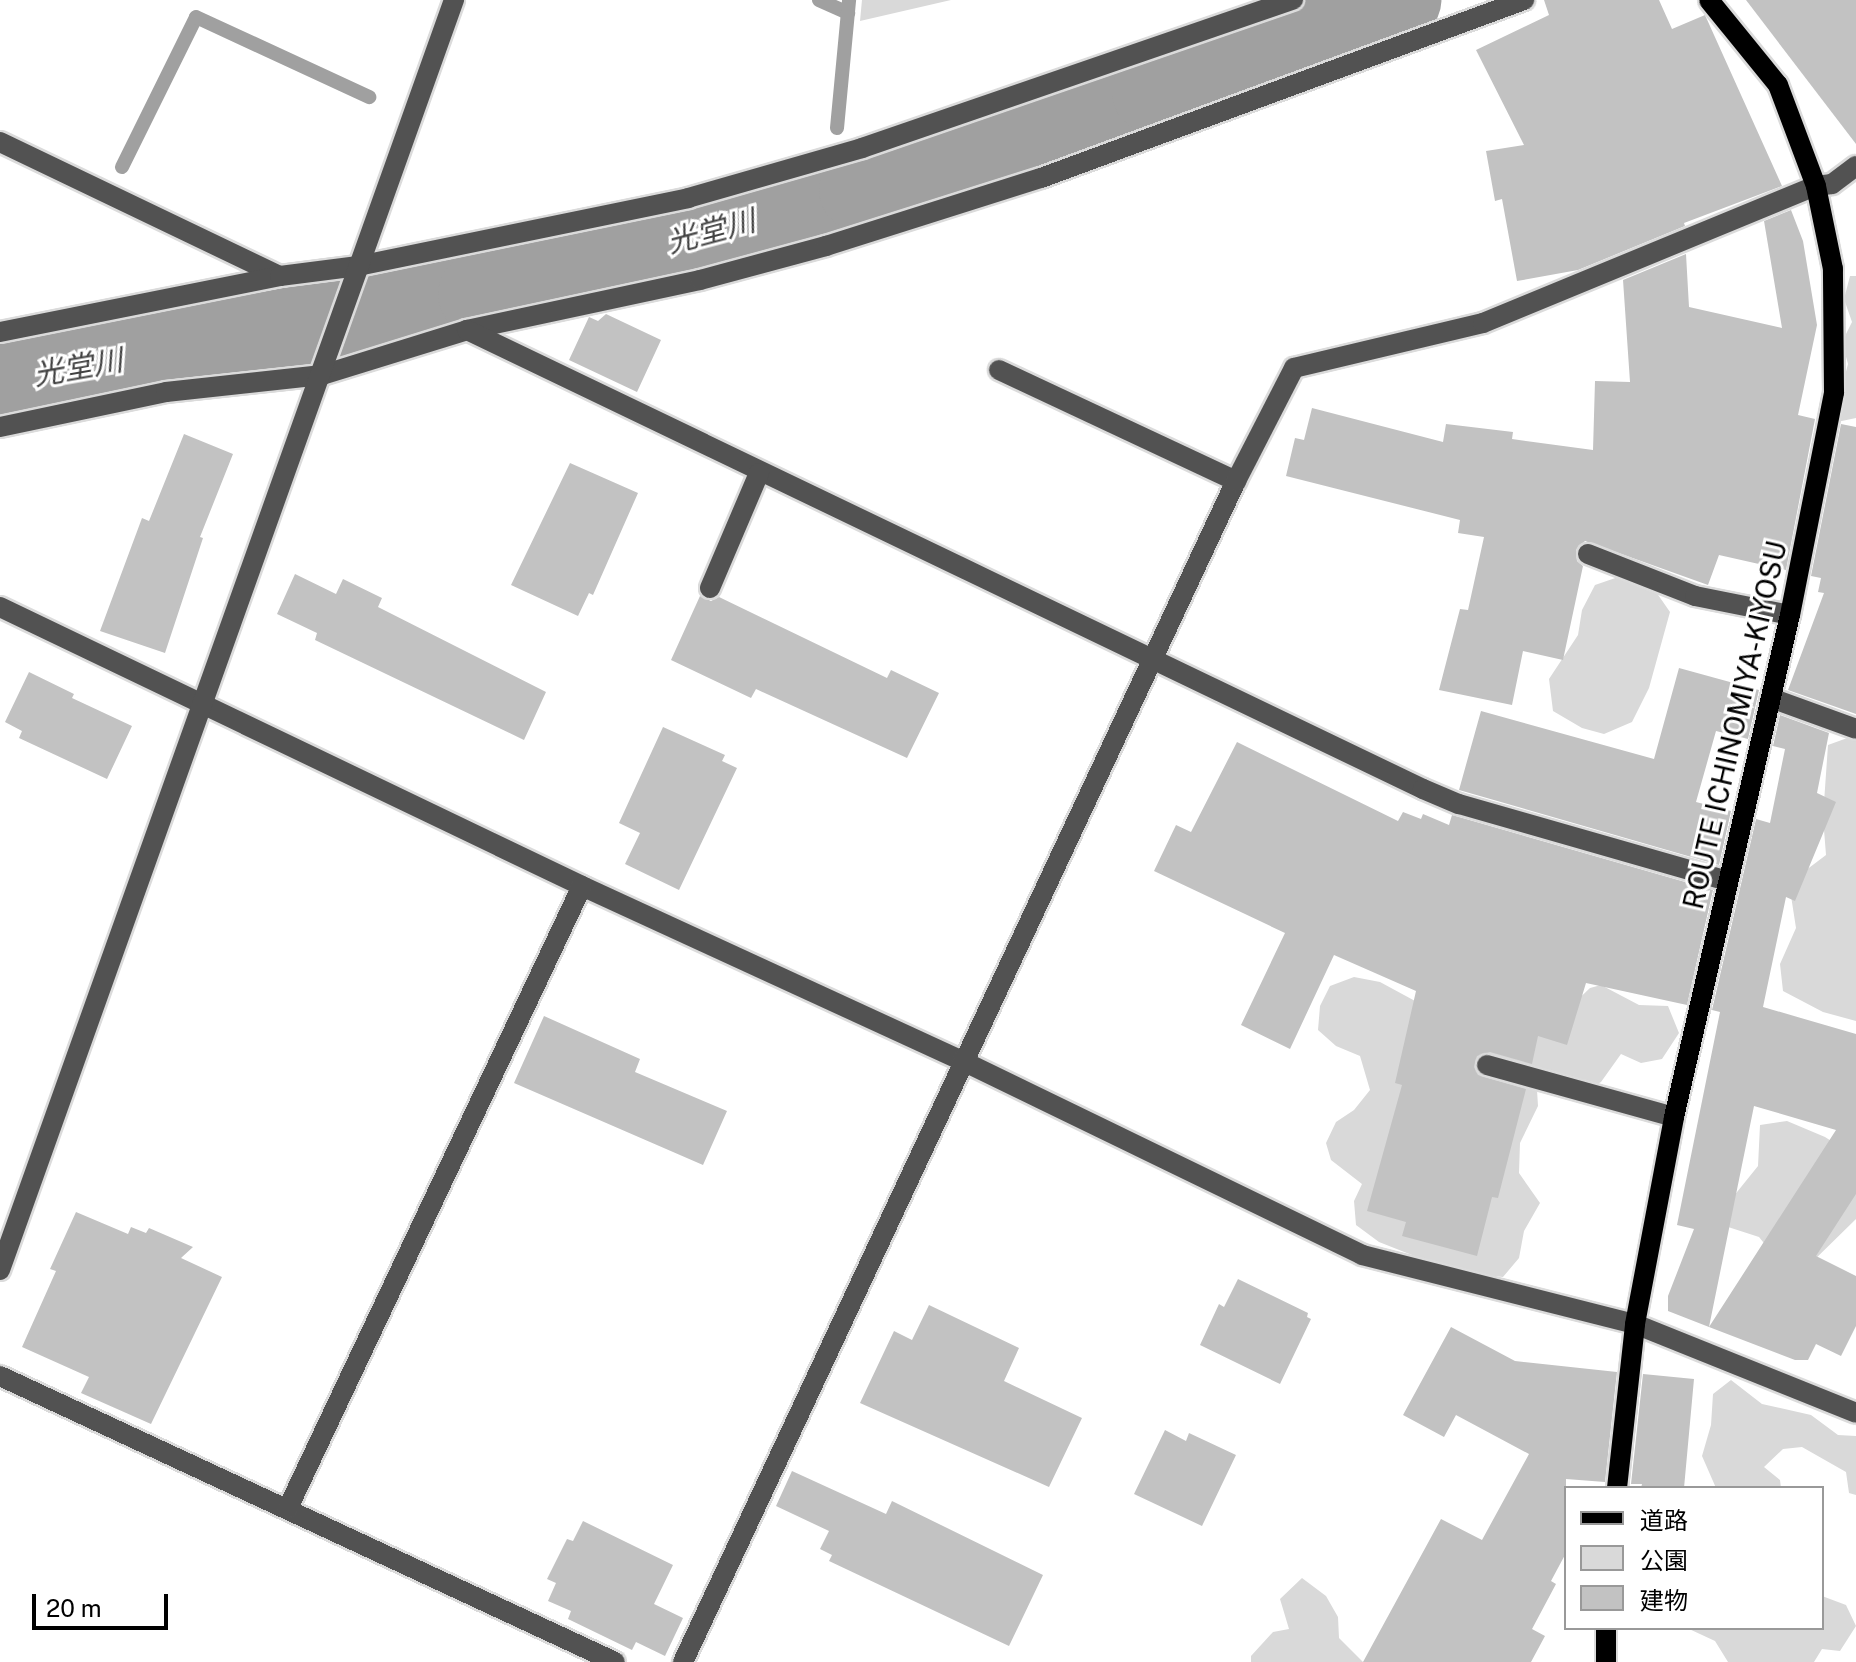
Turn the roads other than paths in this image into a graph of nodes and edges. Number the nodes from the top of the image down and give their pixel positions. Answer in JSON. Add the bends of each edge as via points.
{"nodes":[{"id":1,"x":454,"y":0,"type":"edge"},
{"id":2,"x":1293,"y":0,"type":"edge"},
{"id":3,"x":1524,"y":0,"type":"edge"},
{"id":4,"x":1709,"y":0,"type":"edge"},
{"id":5,"x":0,"y":142,"type":"edge"},
{"id":6,"x":1856,"y":166,"type":"edge"},
{"id":7,"x":1816,"y":186,"type":"junction"},
{"id":8,"x":357,"y":269,"type":"junction"},
{"id":9,"x":280,"y":276,"type":"junction"},
{"id":10,"x":467,"y":330,"type":"junction"},
{"id":11,"x":0,"y":332,"type":"edge"},
{"id":12,"x":324,"y":367,"type":"junction"},
{"id":13,"x":999,"y":370,"type":"dead end"},
{"id":14,"x":0,"y":427,"type":"edge"},
{"id":15,"x":759,"y":473,"type":"junction"},
{"id":16,"x":1236,"y":481,"type":"junction"},
{"id":17,"x":1588,"y":554,"type":"dead end"},
{"id":18,"x":710,"y":588,"type":"dead end"},
{"id":19,"x":0,"y":607,"type":"edge"},
{"id":20,"x":1790,"y":615,"type":"junction"},
{"id":21,"x":1154,"y":657,"type":"junction"},
{"id":22,"x":1771,"y":698,"type":"junction"},
{"id":23,"x":201,"y":703,"type":"junction"},
{"id":24,"x":1856,"y":729,"type":"edge"},
{"id":25,"x":1728,"y":881,"type":"junction"},
{"id":26,"x":582,"y":886,"type":"junction"},
{"id":27,"x":963,"y":1061,"type":"junction"},
{"id":28,"x":1487,"y":1065,"type":"dead end"},
{"id":29,"x":1674,"y":1117,"type":"junction"},
{"id":30,"x":0,"y":1270,"type":"edge"},
{"id":31,"x":1635,"y":1324,"type":"junction"},
{"id":32,"x":0,"y":1376,"type":"edge"},
{"id":33,"x":1856,"y":1413,"type":"edge"},
{"id":34,"x":1617,"y":1486,"type":"edge"},
{"id":35,"x":288,"y":1508,"type":"junction"},
{"id":36,"x":1606,"y":1630,"type":"edge"},
{"id":37,"x":615,"y":1662,"type":"edge"},
{"id":38,"x":683,"y":1662,"type":"edge"},
{"id":39,"x":1606,"y":1662,"type":"edge"}],
"edges":[{"from":1,"to":8,"type":"street"},
{"from":2,"to":8,"type":"street","via":[[862,148],[688,198]]},
{"from":3,"to":10,"type":"street","via":[[1041,178],[840,242],[700,280]]},
{"from":4,"to":7,"type":"main road","name":"ROUTE ICHINOMIYA-KIYOSU","via":[[1778,85]]},
{"from":5,"to":9,"type":"street"},
{"from":6,"to":7,"type":"street","via":[[1832,184]]},
{"from":7,"to":16,"type":"street","via":[[1483,323],[1294,368]]},
{"from":7,"to":20,"type":"main road","name":"ROUTE ICHINOMIYA-KIYOSU","via":[[1833,269],[1834,392]]},
{"from":8,"to":9,"type":"street"},
{"from":8,"to":12,"type":"street"},
{"from":9,"to":11,"type":"street"},
{"from":10,"to":12,"type":"street"},
{"from":10,"to":15,"type":"street"},
{"from":12,"to":14,"type":"street","via":[[166,392]]},
{"from":12,"to":23,"type":"street"},
{"from":13,"to":16,"type":"street"},
{"from":15,"to":18,"type":"street"},
{"from":15,"to":21,"type":"street"},
{"from":16,"to":21,"type":"street"},
{"from":17,"to":20,"type":"street","via":[[1695,596]]},
{"from":19,"to":23,"type":"street"},
{"from":20,"to":22,"type":"main road","name":"ROUTE ICHINOMIYA-KIYOSU"},
{"from":21,"to":25,"type":"street","via":[[1459,804]]},
{"from":21,"to":27,"type":"street"},
{"from":22,"to":24,"type":"street"},
{"from":22,"to":25,"type":"main road","name":"ROUTE ICHINOMIYA-KIYOSU"},
{"from":23,"to":26,"type":"street"},
{"from":23,"to":30,"type":"street"},
{"from":25,"to":29,"type":"main road","name":"ROUTE ICHINOMIYA-KIYOSU"},
{"from":26,"to":27,"type":"street"},
{"from":26,"to":35,"type":"street"},
{"from":27,"to":31,"type":"street","via":[[1362,1255]]},
{"from":27,"to":38,"type":"street"},
{"from":28,"to":29,"type":"street"},
{"from":29,"to":31,"type":"main road","name":"ROUTE ICHINOMIYA-KIYOSU"},
{"from":31,"to":33,"type":"street"},
{"from":31,"to":34,"type":"main road","name":"ROUTE ICHINOMIYA-KIYOSU"},
{"from":32,"to":35,"type":"street"},
{"from":35,"to":37,"type":"street"},
{"from":36,"to":39,"type":"main road"}]}
